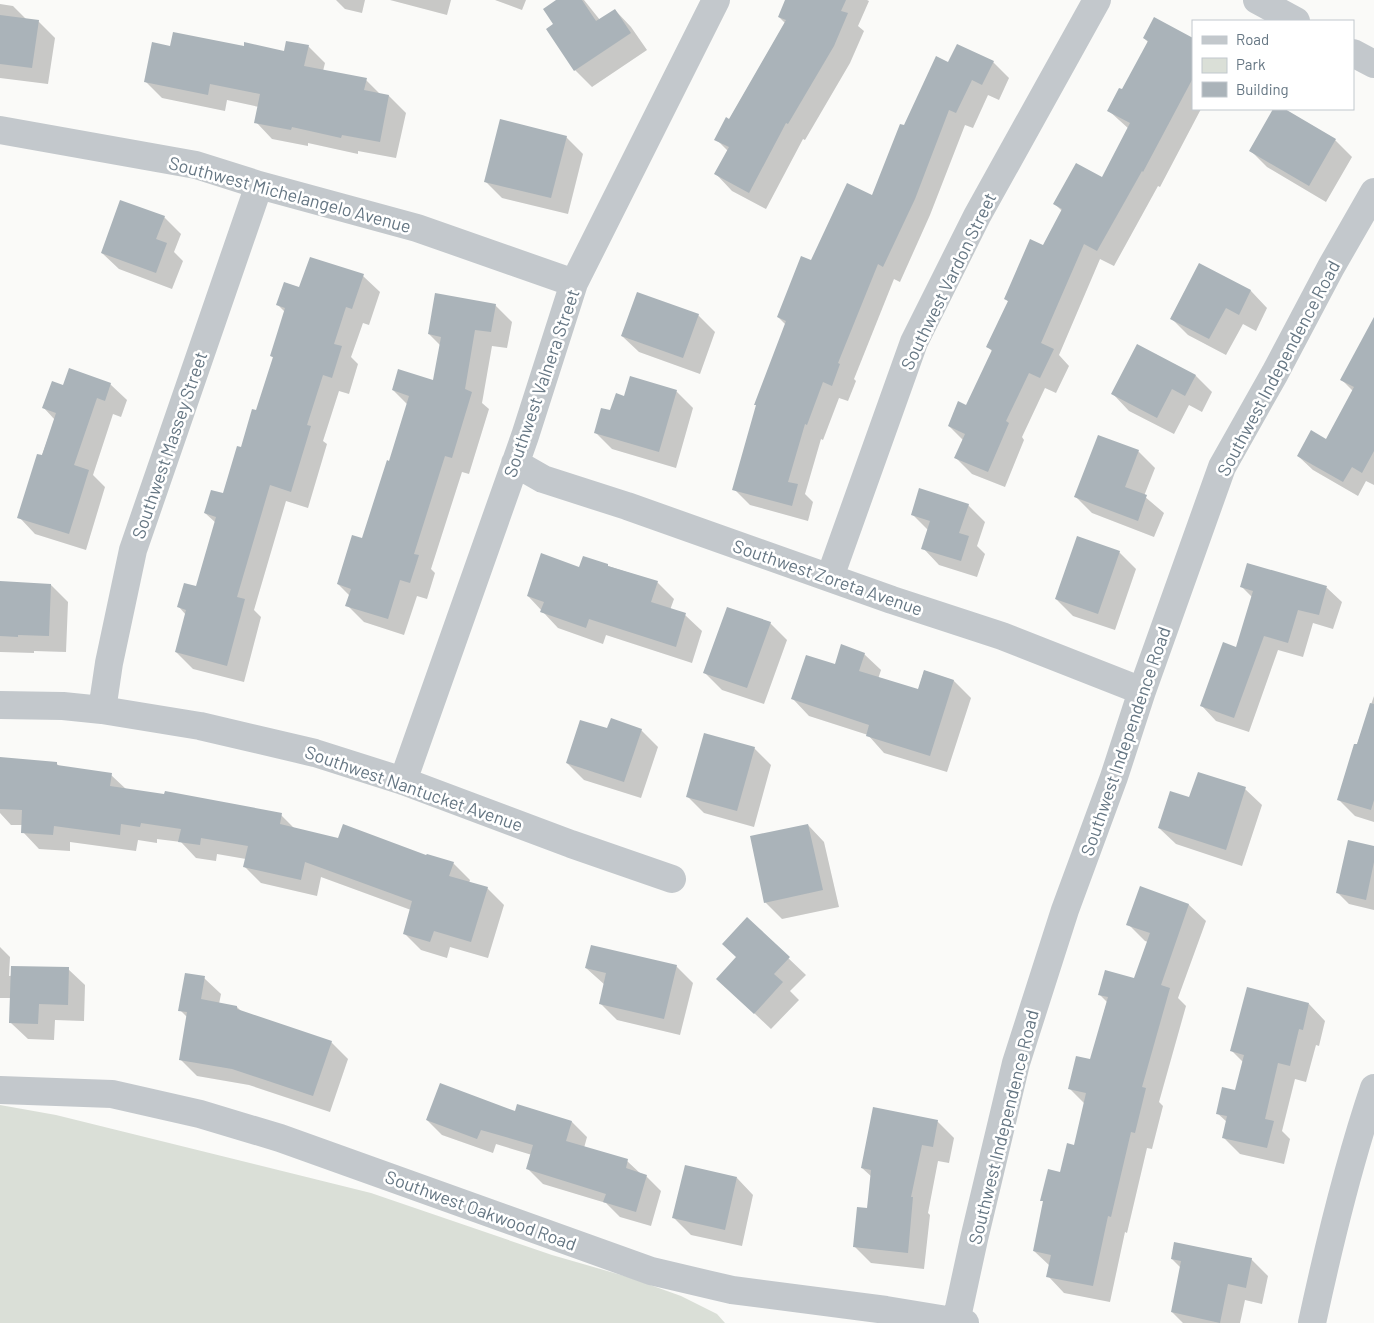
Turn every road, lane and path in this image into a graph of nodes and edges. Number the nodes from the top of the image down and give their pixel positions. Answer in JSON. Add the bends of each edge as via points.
{"nodes":[{"id":1,"x":716,"y":0,"type":"edge"},
{"id":2,"x":1097,"y":0,"type":"edge"},
{"id":3,"x":1257,"y":0,"type":"edge"},
{"id":4,"x":1294,"y":20,"type":"edge"},
{"id":5,"x":1354,"y":54,"type":"edge"},
{"id":6,"x":1374,"y":64,"type":"edge"},
{"id":7,"x":0,"y":130,"type":"edge"},
{"id":8,"x":259,"y":185,"type":"junction"},
{"id":9,"x":1374,"y":192,"type":"edge"},
{"id":10,"x":574,"y":283,"type":"junction"},
{"id":11,"x":515,"y":463,"type":"junction"},
{"id":12,"x":830,"y":577,"type":"junction"},
{"id":13,"x":1142,"y":691,"type":"junction"},
{"id":14,"x":0,"y":705,"type":"edge"},
{"id":15,"x":102,"y":710,"type":"junction"},
{"id":16,"x":403,"y":781,"type":"junction"},
{"id":17,"x":672,"y":879,"type":"dead end"},
{"id":18,"x":1374,"y":1088,"type":"edge"},
{"id":19,"x":0,"y":1090,"type":"edge"},
{"id":20,"x":961,"y":1322,"type":"edge"},
{"id":21,"x":1312,"y":1323,"type":"edge"}],
"edges":[{"from":1,"to":10,"type":"street","name":"Southwest Valnera Street"},
{"from":2,"to":12,"type":"street","name":"Southwest Vardon Street","via":[[977,216],[914,342]]},
{"from":3,"to":4,"type":"street"},
{"from":5,"to":6,"type":"street"},
{"from":7,"to":8,"type":"street","name":"Southwest Michelangelo Avenue","via":[[196,165]]},
{"from":8,"to":10,"type":"street","name":"Southwest Michelangelo Avenue","via":[[417,228]]},
{"from":8,"to":15,"type":"street","name":"Southwest Massey Street","via":[[133,550]]},
{"from":9,"to":13,"type":"street","name":"Southwest Independence Road","via":[[1222,467]]},
{"from":10,"to":11,"type":"street","name":"Southwest Valnera Street"},
{"from":11,"to":12,"type":"street","name":"Southwest Zoreta Avenue","via":[[543,479]]},
{"from":11,"to":16,"type":"street","name":"Southwest Valnera Street"},
{"from":12,"to":13,"type":"street","name":"Southwest Zoreta Avenue","via":[[1002,636]]},
{"from":13,"to":20,"type":"street","name":"Southwest Independence Road","via":[[1065,910],[1016,1063],[974,1239]]},
{"from":14,"to":15,"type":"street","name":"Southwest Nantucket Avenue"},
{"from":15,"to":16,"type":"street","name":"Southwest Nantucket Avenue","via":[[200,726],[315,753]]},
{"from":16,"to":17,"type":"street","name":"Southwest Nantucket Avenue"},
{"from":18,"to":21,"type":"street","via":[[1362,1122]]},
{"from":19,"to":20,"type":"street","name":"Southwest Oakwood Road","via":[[112,1094],[200,1114],[280,1138],[652,1271],[732,1290]]}]}
